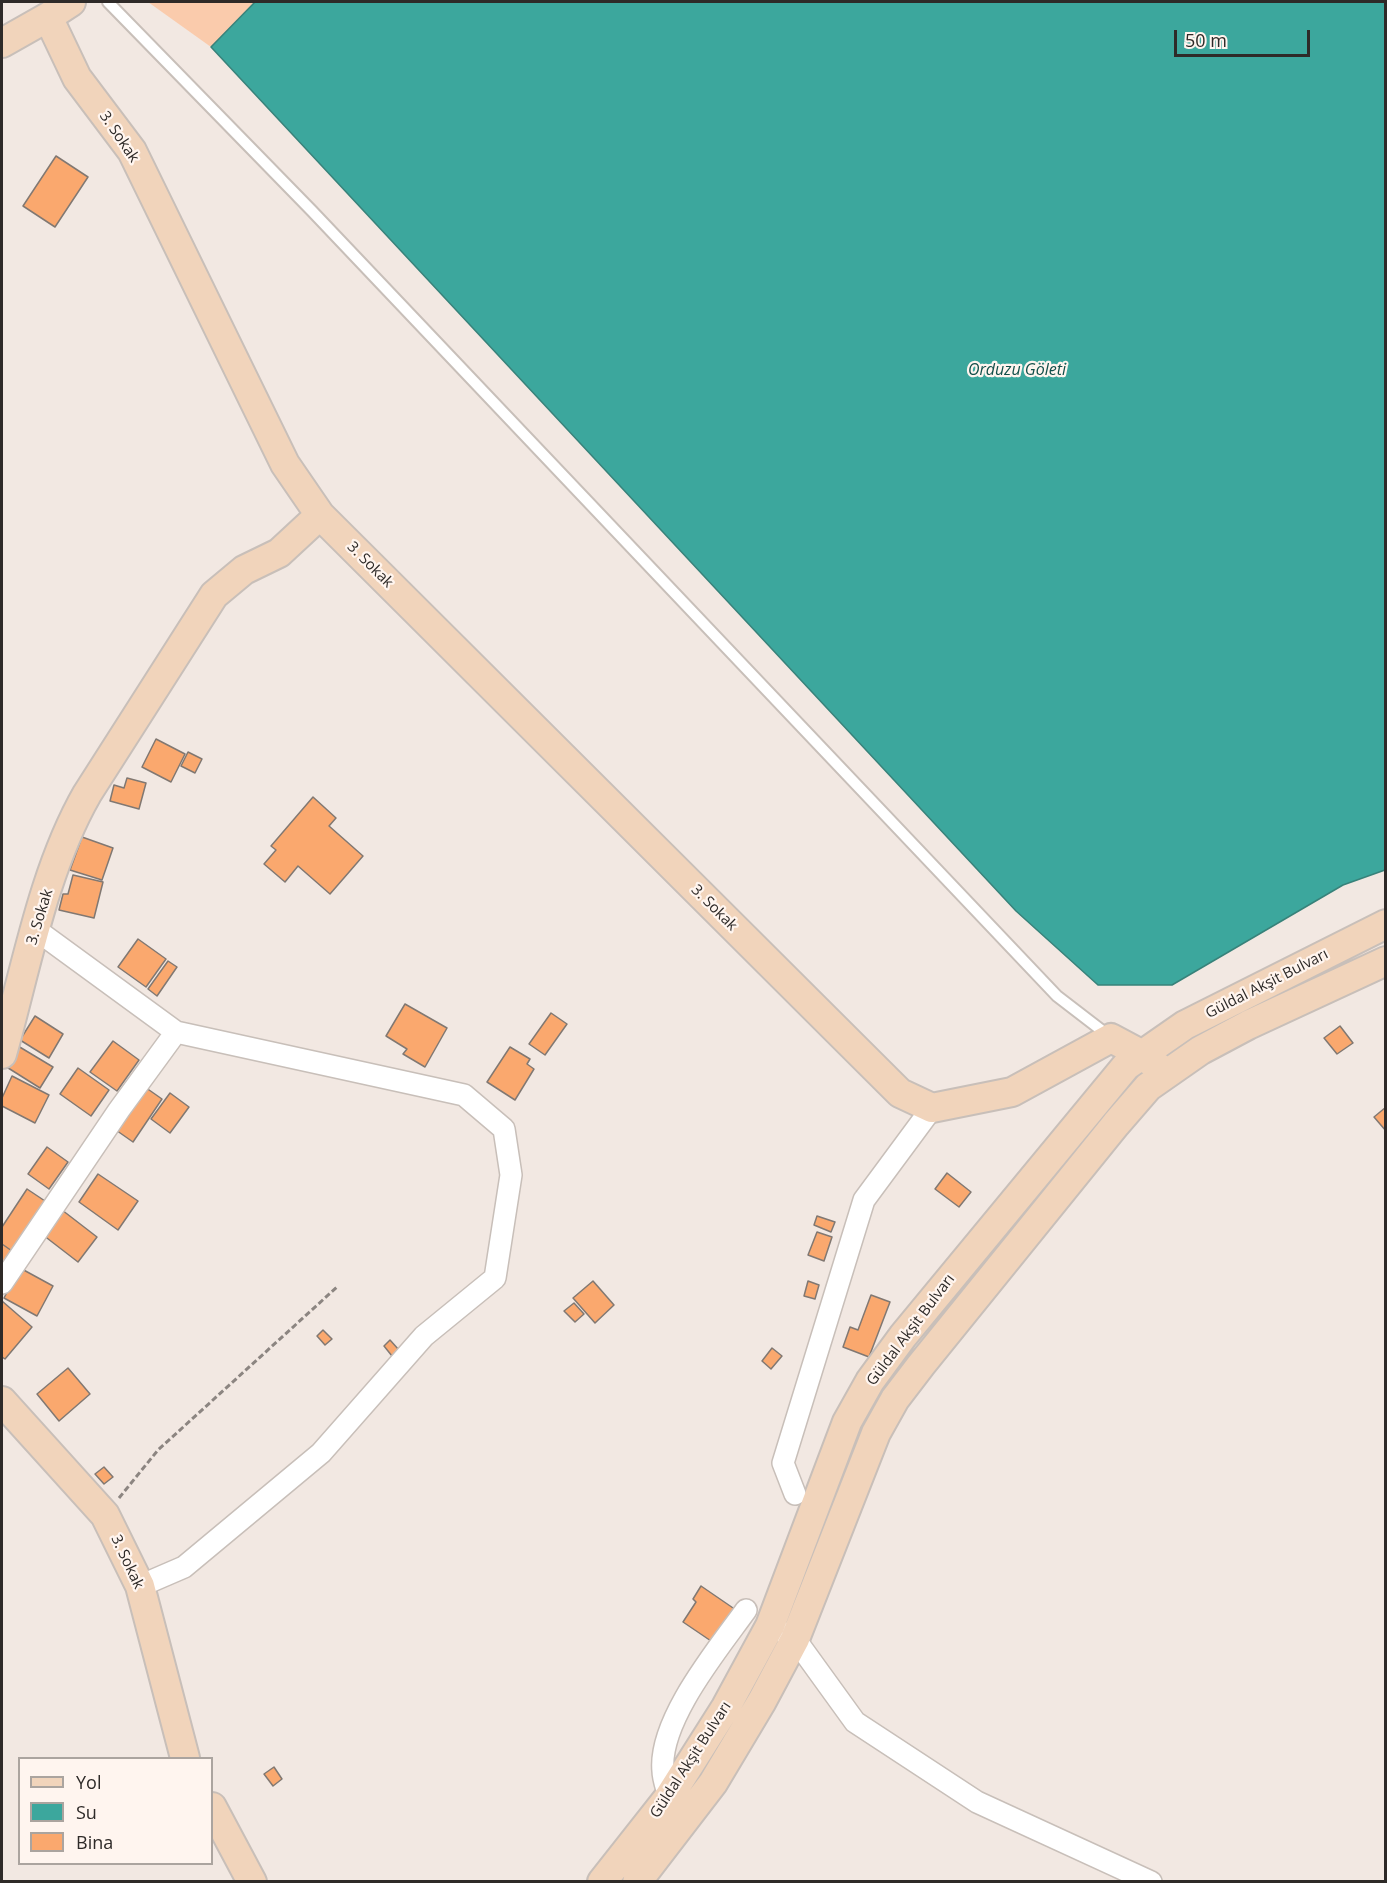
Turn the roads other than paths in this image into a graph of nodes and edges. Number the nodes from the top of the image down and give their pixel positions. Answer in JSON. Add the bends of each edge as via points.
{"nodes":[{"id":1,"x":71,"y":2,"type":"edge"},
{"id":2,"x":108,"y":2,"type":"edge"},
{"id":3,"x":48,"y":17,"type":"junction"},
{"id":4,"x":2,"y":43,"type":"edge"},
{"id":5,"x":320,"y":515,"type":"junction"},
{"id":6,"x":1386,"y":924,"type":"edge"},
{"id":7,"x":35,"y":929,"type":"junction"},
{"id":8,"x":1386,"y":961,"type":"edge"},
{"id":9,"x":176,"y":1032,"type":"junction"},
{"id":10,"x":1111,"y":1038,"type":"junction"},
{"id":11,"x":2,"y":1054,"type":"edge"},
{"id":12,"x":1141,"y":1054,"type":"junction"},
{"id":13,"x":1166,"y":1073,"type":"junction"},
{"id":14,"x":932,"y":1108,"type":"junction"},
{"id":15,"x":2,"y":1283,"type":"edge"},
{"id":16,"x":2,"y":1401,"type":"edge"},
{"id":17,"x":795,"y":1494,"type":"dead end"},
{"id":18,"x":140,"y":1586,"type":"junction"},
{"id":19,"x":746,"y":1610,"type":"dead end"},
{"id":20,"x":783,"y":1632,"type":"junction"},
{"id":21,"x":185,"y":1757,"type":"edge"},
{"id":22,"x":669,"y":1797,"type":"junction"},
{"id":23,"x":213,"y":1809,"type":"edge"},
{"id":24,"x":252,"y":1881,"type":"edge"},
{"id":25,"x":602,"y":1881,"type":"edge"},
{"id":26,"x":637,"y":1881,"type":"edge"},
{"id":27,"x":1151,"y":1881,"type":"edge"}],
"edges":[{"from":1,"to":3,"type":"street"},
{"from":2,"to":10,"type":"lane","via":[[312,211],[1057,996]]},
{"from":3,"to":4,"type":"street"},
{"from":3,"to":5,"type":"street","name":"3. Sokak","via":[[77,78],[132,151],[285,465]]},
{"from":5,"to":7,"type":"street","name":"3. Sokak","via":[[279,553],[244,570],[214,595],[70,824]]},
{"from":5,"to":14,"type":"street","name":"3. Sokak","via":[[900,1093]]},
{"from":6,"to":12,"type":"street","name":"Güldal Akşit Bulvarı","via":[[1185,1025]]},
{"from":7,"to":9,"type":"street"},
{"from":7,"to":11,"type":"street","name":"3. Sokak"},
{"from":8,"to":13,"type":"street","name":"Güldal Akşit Bulvarı","via":[[1248,1025]]},
{"from":9,"to":15,"type":"street"},
{"from":9,"to":18,"type":"street","via":[[464,1095],[504,1129],[511,1175],[495,1278],[424,1336],[321,1453],[184,1567]]},
{"from":10,"to":12,"type":"street"},
{"from":10,"to":14,"type":"street","via":[[1012,1092]]},
{"from":12,"to":13,"type":"street"},
{"from":12,"to":20,"type":"street","name":"Güldal Akşit Bulvarı","via":[[1111,1084],[870,1381],[847,1422]]},
{"from":13,"to":20,"type":"street","name":"Güldal Akşit Bulvarı","via":[[1148,1087],[1116,1124],[895,1399]]},
{"from":14,"to":17,"type":"street","via":[[864,1200],[783,1463]]},
{"from":16,"to":18,"type":"street","name":"3. Sokak","via":[[105,1515]]},
{"from":18,"to":21,"type":"street","name":"3. Sokak"},
{"from":19,"to":22,"type":"street","via":[[688,1690],[665,1745],[663,1770]]},
{"from":20,"to":22,"type":"street","name":"Güldal Akşit Bulvarı","via":[[726,1707]]},
{"from":20,"to":26,"type":"street","name":"Güldal Akşit Bulvarı","via":[[762,1701],[712,1783]]},
{"from":20,"to":27,"type":"street","via":[[855,1722],[977,1802]]},
{"from":22,"to":25,"type":"street","name":"Güldal Akşit Bulvarı"},
{"from":23,"to":24,"type":"street"}]}
